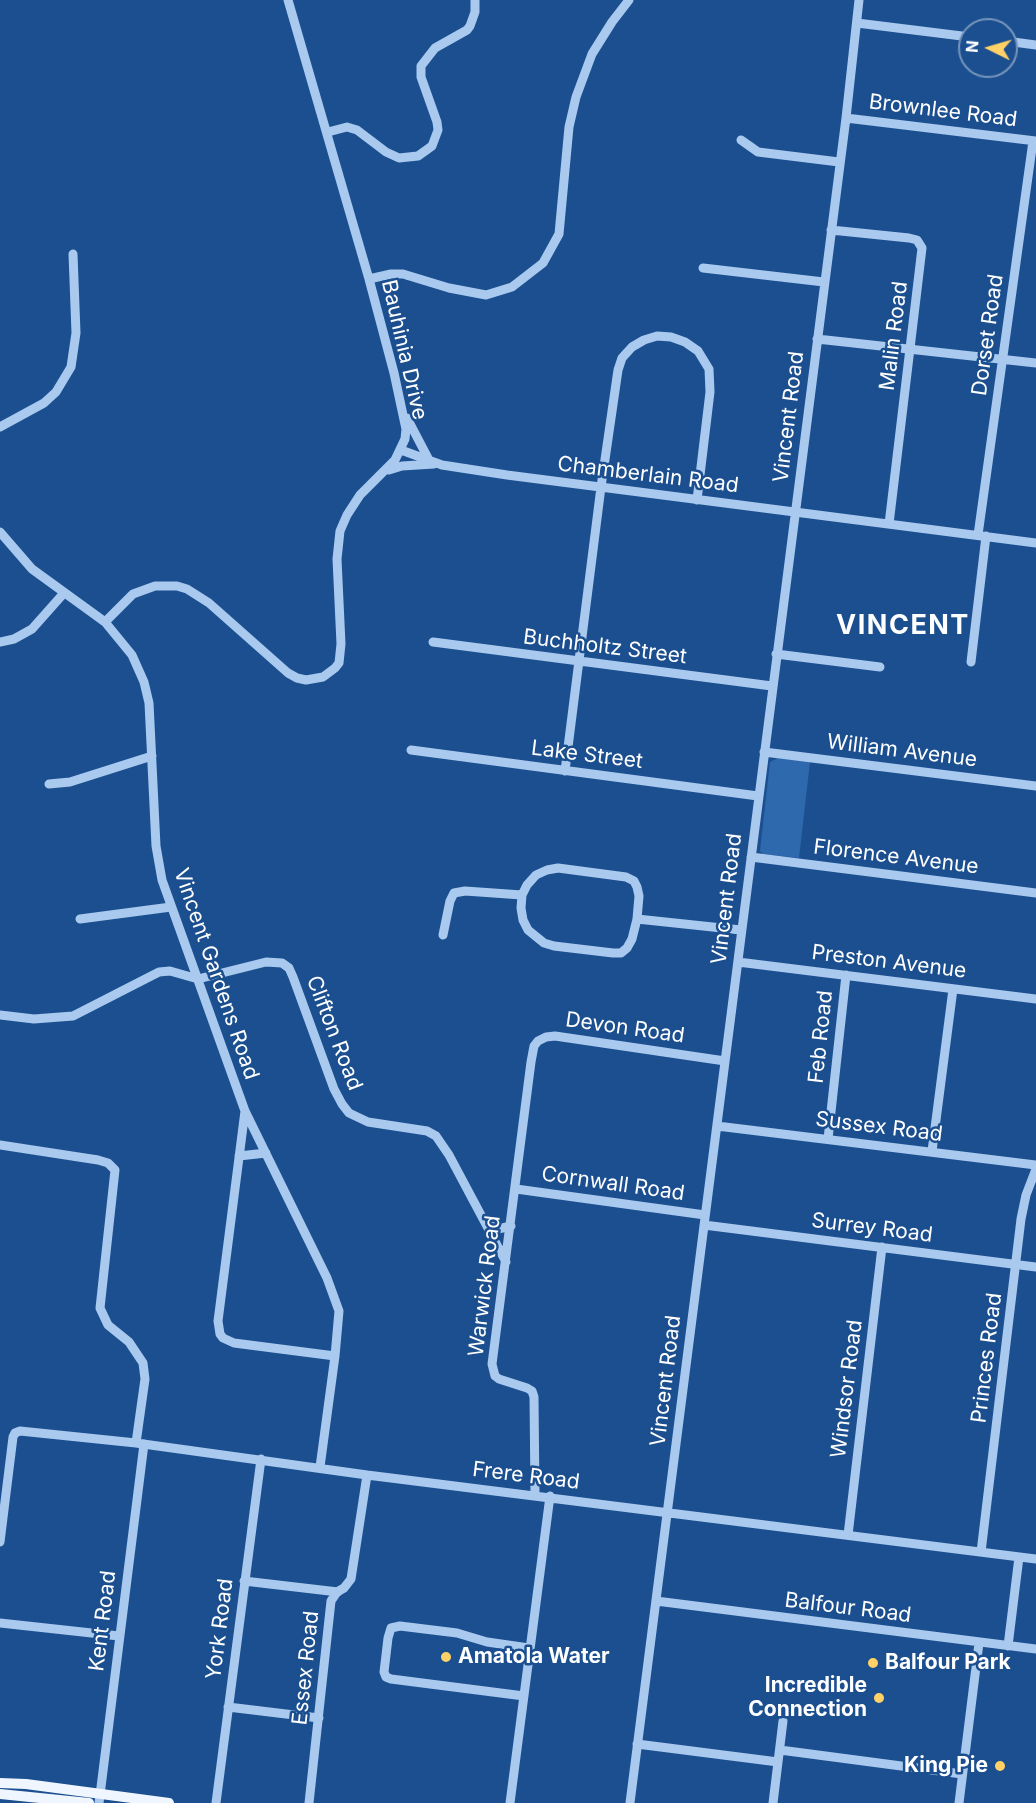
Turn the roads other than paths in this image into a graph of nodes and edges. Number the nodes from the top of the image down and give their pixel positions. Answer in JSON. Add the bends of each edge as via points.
{"nodes":[{"id":1,"x":288,"y":0,"type":"edge"},
{"id":2,"x":475,"y":0,"type":"edge"},
{"id":3,"x":629,"y":0,"type":"edge"},
{"id":4,"x":859,"y":0,"type":"edge"},
{"id":5,"x":857,"y":23,"type":"junction"},
{"id":6,"x":958,"y":36,"type":"edge"},
{"id":7,"x":1018,"y":43,"type":"edge"},
{"id":8,"x":1036,"y":45,"type":"edge"},
{"id":9,"x":846,"y":118,"type":"junction"},
{"id":10,"x":328,"y":132,"type":"junction"},
{"id":11,"x":741,"y":140,"type":"dead end"},
{"id":12,"x":1034,"y":141,"type":"edge"},
{"id":13,"x":839,"y":162,"type":"junction"},
{"id":14,"x":831,"y":230,"type":"junction"},
{"id":15,"x":74,"y":254,"type":"dead end"},
{"id":16,"x":703,"y":268,"type":"dead end"},
{"id":17,"x":369,"y":279,"type":"junction"},
{"id":18,"x":824,"y":282,"type":"junction"},
{"id":19,"x":817,"y":339,"type":"junction"},
{"id":20,"x":911,"y":348,"type":"junction"},
{"id":21,"x":1002,"y":359,"type":"junction"},
{"id":22,"x":1036,"y":363,"type":"edge"},
{"id":23,"x":402,"y":411,"type":"junction"},
{"id":24,"x":0,"y":427,"type":"edge"},
{"id":25,"x":401,"y":450,"type":"junction"},
{"id":26,"x":433,"y":462,"type":"junction"},
{"id":27,"x":386,"y":471,"type":"junction"},
{"id":28,"x":601,"y":487,"type":"junction"},
{"id":29,"x":697,"y":500,"type":"junction"},
{"id":30,"x":795,"y":512,"type":"junction"},
{"id":31,"x":889,"y":524,"type":"junction"},
{"id":32,"x":0,"y":532,"type":"edge"},
{"id":33,"x":982,"y":536,"type":"junction"},
{"id":34,"x":1036,"y":543,"type":"edge"},
{"id":35,"x":64,"y":593,"type":"junction"},
{"id":36,"x":105,"y":622,"type":"junction"},
{"id":37,"x":0,"y":642,"type":"edge"},
{"id":38,"x":433,"y":642,"type":"dead end"},
{"id":39,"x":776,"y":654,"type":"junction"},
{"id":40,"x":579,"y":662,"type":"junction"},
{"id":41,"x":971,"y":662,"type":"dead end"},
{"id":42,"x":880,"y":668,"type":"dead end"},
{"id":43,"x":772,"y":686,"type":"junction"},
{"id":44,"x":411,"y":750,"type":"dead end"},
{"id":45,"x":764,"y":752,"type":"junction"},
{"id":46,"x":152,"y":756,"type":"junction"},
{"id":47,"x":565,"y":771,"type":"junction"},
{"id":48,"x":49,"y":784,"type":"dead end"},
{"id":49,"x":1036,"y":786,"type":"edge"},
{"id":50,"x":758,"y":796,"type":"junction"},
{"id":51,"x":751,"y":857,"type":"junction"},
{"id":52,"x":1036,"y":893,"type":"edge"},
{"id":53,"x":522,"y":895,"type":"junction"},
{"id":54,"x":171,"y":908,"type":"junction"},
{"id":55,"x":80,"y":919,"type":"dead end"},
{"id":56,"x":637,"y":919,"type":"junction"},
{"id":57,"x":741,"y":930,"type":"junction"},
{"id":58,"x":443,"y":935,"type":"dead end"},
{"id":59,"x":738,"y":962,"type":"junction"},
{"id":60,"x":846,"y":975,"type":"junction"},
{"id":61,"x":198,"y":979,"type":"junction"},
{"id":62,"x":953,"y":989,"type":"junction"},
{"id":63,"x":1036,"y":999,"type":"edge"},
{"id":64,"x":0,"y":1015,"type":"edge"},
{"id":65,"x":531,"y":1057,"type":"joint"},
{"id":66,"x":725,"y":1061,"type":"junction"},
{"id":67,"x":245,"y":1111,"type":"junction"},
{"id":68,"x":717,"y":1126,"type":"junction"},
{"id":69,"x":828,"y":1139,"type":"junction"},
{"id":70,"x":0,"y":1145,"type":"edge"},
{"id":71,"x":932,"y":1151,"type":"junction"},
{"id":72,"x":266,"y":1153,"type":"junction"},
{"id":73,"x":239,"y":1156,"type":"junction"},
{"id":74,"x":1036,"y":1167,"type":"edge"},
{"id":75,"x":516,"y":1189,"type":"junction"},
{"id":76,"x":705,"y":1220,"type":"junction"},
{"id":77,"x":486,"y":1224,"type":"junction"},
{"id":78,"x":511,"y":1226,"type":"junction"},
{"id":79,"x":882,"y":1247,"type":"junction"},
{"id":80,"x":506,"y":1262,"type":"junction"},
{"id":81,"x":1016,"y":1264,"type":"junction"},
{"id":82,"x":1036,"y":1267,"type":"edge"},
{"id":83,"x":335,"y":1356,"type":"junction"},
{"id":84,"x":140,"y":1444,"type":"junction"},
{"id":85,"x":261,"y":1459,"type":"junction"},
{"id":86,"x":320,"y":1467,"type":"junction"},
{"id":87,"x":368,"y":1475,"type":"junction"},
{"id":88,"x":535,"y":1495,"type":"junction"},
{"id":89,"x":550,"y":1496,"type":"junction"},
{"id":90,"x":668,"y":1512,"type":"junction"},
{"id":91,"x":848,"y":1535,"type":"junction"},
{"id":92,"x":0,"y":1542,"type":"edge"},
{"id":93,"x":981,"y":1552,"type":"junction"},
{"id":94,"x":1019,"y":1557,"type":"junction"},
{"id":95,"x":1036,"y":1559,"type":"edge"},
{"id":96,"x":244,"y":1581,"type":"junction"},
{"id":97,"x":338,"y":1592,"type":"junction"},
{"id":98,"x":656,"y":1601,"type":"junction"},
{"id":99,"x":0,"y":1623,"type":"edge"},
{"id":100,"x":119,"y":1636,"type":"junction"},
{"id":101,"x":980,"y":1643,"type":"junction"},
{"id":102,"x":1008,"y":1646,"type":"junction"},
{"id":103,"x":529,"y":1648,"type":"junction"},
{"id":104,"x":1036,"y":1649,"type":"edge"},
{"id":105,"x":524,"y":1696,"type":"junction"},
{"id":106,"x":228,"y":1707,"type":"junction"},
{"id":107,"x":319,"y":1718,"type":"junction"},
{"id":108,"x":783,"y":1721,"type":"dead end"},
{"id":109,"x":637,"y":1744,"type":"junction"},
{"id":110,"x":780,"y":1750,"type":"junction"},
{"id":111,"x":778,"y":1762,"type":"junction"},
{"id":112,"x":962,"y":1774,"type":"junction"},
{"id":113,"x":0,"y":1783,"type":"edge"},
{"id":114,"x":0,"y":1794,"type":"edge"},
{"id":115,"x":99,"y":1799,"type":"edge"},
{"id":116,"x":89,"y":1803,"type":"edge"},
{"id":117,"x":169,"y":1803,"type":"edge"},
{"id":118,"x":216,"y":1803,"type":"edge"},
{"id":119,"x":309,"y":1803,"type":"edge"},
{"id":120,"x":510,"y":1803,"type":"edge"},
{"id":121,"x":630,"y":1803,"type":"edge"},
{"id":122,"x":774,"y":1803,"type":"edge"},
{"id":123,"x":958,"y":1803,"type":"edge"}],
"edges":[{"from":1,"to":10,"type":"street","name":"Bauhinia Drive"},
{"from":2,"to":10,"type":"street","via":[[470,26],[435,48],[422,66],[420,77],[438,130],[426,152],[399,158],[357,130],[347,127]]},
{"from":3,"to":17,"type":"street","via":[[592,54],[576,97],[569,127],[559,234],[543,263],[512,287],[486,295],[403,274]]},
{"from":4,"to":5,"type":"street","name":"Vincent Road"},
{"from":5,"to":6,"type":"street"},
{"from":5,"to":9,"type":"street","name":"Vincent Road"},
{"from":7,"to":8,"type":"street"},
{"from":9,"to":12,"type":"street","name":"Brownlee Road"},
{"from":9,"to":13,"type":"street","name":"Vincent Road"},
{"from":10,"to":17,"type":"street","name":"Bauhinia Drive"},
{"from":11,"to":13,"type":"street","via":[[758,152]]},
{"from":12,"to":21,"type":"street","name":"Dorset Road"},
{"from":13,"to":14,"type":"street","name":"Vincent Road"},
{"from":14,"to":18,"type":"street","name":"Vincent Road"},
{"from":14,"to":20,"type":"street","name":"Malin Road","via":[[909,238],[920,243],[922,257]]},
{"from":15,"to":24,"type":"street","via":[[76,333],[71,367],[44,403]]},
{"from":16,"to":18,"type":"street"},
{"from":17,"to":23,"type":"street","name":"Bauhinia Drive"},
{"from":18,"to":19,"type":"street","name":"Vincent Road"},
{"from":19,"to":20,"type":"street"},
{"from":19,"to":30,"type":"street","name":"Vincent Road"},
{"from":20,"to":21,"type":"street"},
{"from":20,"to":31,"type":"street","name":"Malin Road"},
{"from":21,"to":22,"type":"street"},
{"from":21,"to":33,"type":"street","name":"Dorset Road"},
{"from":23,"to":25,"type":"street","name":"Bauhinia Drive","via":[[405,434]]},
{"from":23,"to":26,"type":"street"},
{"from":25,"to":26,"type":"street","name":"Chamberlain Road"},
{"from":25,"to":27,"type":"street","name":"Bauhinia Drive"},
{"from":26,"to":27,"type":"street"},
{"from":26,"to":28,"type":"street","name":"Chamberlain Road"},
{"from":27,"to":36,"type":"street","name":"Bauhinia Drive","via":[[356,500],[340,531],[341,656],[335,668],[323,677],[306,680],[288,673],[209,603],[177,586],[155,586],[133,594]]},
{"from":28,"to":29,"type":"street","name":"Chamberlain Road"},
{"from":28,"to":29,"type":"street","via":[[622,358],[644,340],[671,337],[698,351],[709,369],[710,392]]},
{"from":28,"to":40,"type":"street"},
{"from":29,"to":30,"type":"street","name":"Chamberlain Road"},
{"from":30,"to":31,"type":"street","name":"Chamberlain Road"},
{"from":30,"to":39,"type":"street","name":"Vincent Road"},
{"from":31,"to":33,"type":"street","name":"Chamberlain Road"},
{"from":32,"to":35,"type":"street","name":"Vincent Gardens Road","via":[[27,564]]},
{"from":33,"to":34,"type":"street","name":"Chamberlain Road"},
{"from":33,"to":41,"type":"street","name":"Dorset Road"},
{"from":35,"to":36,"type":"street","name":"Vincent Gardens Road"},
{"from":35,"to":37,"type":"street","via":[[32,628]]},
{"from":36,"to":46,"type":"street","name":"Vincent Gardens Road","via":[[132,655],[144,682]]},
{"from":38,"to":40,"type":"street","name":"Buchholtz Street"},
{"from":39,"to":42,"type":"street"},
{"from":39,"to":43,"type":"street","name":"Vincent Road"},
{"from":40,"to":43,"type":"street","name":"Buchholtz Street"},
{"from":40,"to":47,"type":"street"},
{"from":43,"to":45,"type":"street","name":"Vincent Road"},
{"from":44,"to":47,"type":"street","name":"Lake Street"},
{"from":45,"to":49,"type":"street","name":"William Avenue"},
{"from":45,"to":50,"type":"street","name":"Vincent Road"},
{"from":46,"to":48,"type":"street","via":[[70,782]]},
{"from":46,"to":54,"type":"street","name":"Vincent Gardens Road","via":[[157,854]]},
{"from":47,"to":50,"type":"street","name":"Lake Street"},
{"from":50,"to":51,"type":"street","name":"Vincent Road"},
{"from":51,"to":52,"type":"street","name":"Florence Avenue"},
{"from":51,"to":57,"type":"street","name":"Vincent Road"},
{"from":53,"to":56,"type":"street","via":[[536,875],[558,868],[626,877],[637,887]]},
{"from":53,"to":56,"type":"street","via":[[523,920],[528,930],[554,946],[621,953],[632,939]]},
{"from":53,"to":58,"type":"street","via":[[454,893]]},
{"from":54,"to":55,"type":"street"},
{"from":54,"to":61,"type":"street","name":"Vincent Gardens Road"},
{"from":56,"to":57,"type":"street"},
{"from":57,"to":59,"type":"street","name":"Vincent Road"},
{"from":59,"to":60,"type":"street","name":"Preston Avenue"},
{"from":59,"to":66,"type":"street","name":"Vincent Road"},
{"from":60,"to":62,"type":"street","name":"Preston Avenue"},
{"from":60,"to":69,"type":"street","name":"Feb Road"},
{"from":61,"to":64,"type":"street","via":[[159,972],[73,1016],[34,1019]]},
{"from":61,"to":67,"type":"street","name":"Vincent Gardens Road"},
{"from":61,"to":77,"type":"street","name":"Clifton Road","via":[[266,962],[282,963],[289,968],[342,1104],[349,1113],[368,1122],[427,1131],[436,1136]]},
{"from":62,"to":63,"type":"street","name":"Preston Avenue"},
{"from":62,"to":71,"type":"street"},
{"from":65,"to":66,"type":"street","name":"Devon Road","via":[[538,1041],[555,1036]]},
{"from":65,"to":75,"type":"street","name":"Warwick Road"},
{"from":66,"to":68,"type":"street","name":"Vincent Road"},
{"from":67,"to":72,"type":"street","name":"Vincent Gardens Road"},
{"from":67,"to":73,"type":"street"},
{"from":68,"to":69,"type":"street","name":"Sussex Road"},
{"from":68,"to":76,"type":"street","name":"Vincent Road"},
{"from":69,"to":71,"type":"street","name":"Sussex Road"},
{"from":70,"to":84,"type":"street","name":"Kent Road","via":[[98,1160],[115,1170],[100,1308],[108,1325],[129,1342],[143,1364]]},
{"from":71,"to":74,"type":"street","name":"Sussex Road"},
{"from":72,"to":73,"type":"street"},
{"from":72,"to":83,"type":"street","name":"Vincent Gardens Road","via":[[336,1300],[339,1311]]},
{"from":73,"to":83,"type":"street","via":[[218,1321],[220,1334],[234,1343]]},
{"from":74,"to":81,"type":"street","name":"Princes Road","via":[[1020,1219]]},
{"from":75,"to":76,"type":"street","name":"Cornwall Road"},
{"from":75,"to":78,"type":"street","name":"Warwick Road"},
{"from":76,"to":79,"type":"street","name":"Surrey Road"},
{"from":76,"to":90,"type":"street","name":"Vincent Road"},
{"from":77,"to":78,"type":"street","via":[[498,1229]]},
{"from":77,"to":80,"type":"street","name":"Clifton Road"},
{"from":78,"to":80,"type":"street","name":"Warwick Road"},
{"from":79,"to":81,"type":"street","name":"Surrey Road"},
{"from":79,"to":91,"type":"street","name":"Windsor Road"},
{"from":80,"to":88,"type":"street","name":"Warwick Road","via":[[493,1370],[499,1379],[532,1391]]},
{"from":81,"to":82,"type":"street","name":"Surrey Road"},
{"from":81,"to":93,"type":"street","name":"Princes Road"},
{"from":83,"to":86,"type":"street","name":"Vincent Gardens Road"},
{"from":84,"to":85,"type":"street","name":"Frere Road"},
{"from":84,"to":92,"type":"street","name":"Frere Road","via":[[15,1433]]},
{"from":84,"to":100,"type":"street","name":"Kent Road"},
{"from":85,"to":86,"type":"street","name":"Frere Road"},
{"from":85,"to":96,"type":"street","name":"York Road"},
{"from":86,"to":87,"type":"street","name":"Frere Road"},
{"from":87,"to":88,"type":"street","name":"Frere Road"},
{"from":87,"to":97,"type":"street","name":"Essex Road","via":[[351,1579]]},
{"from":88,"to":89,"type":"street","name":"Frere Road"},
{"from":89,"to":90,"type":"street","name":"Frere Road"},
{"from":89,"to":103,"type":"street"},
{"from":90,"to":91,"type":"street","name":"Frere Road"},
{"from":90,"to":98,"type":"street","name":"Vincent Road"},
{"from":91,"to":93,"type":"street","name":"Frere Road"},
{"from":93,"to":94,"type":"street","name":"Frere Road"},
{"from":94,"to":95,"type":"street","name":"Frere Road"},
{"from":94,"to":102,"type":"street"},
{"from":96,"to":97,"type":"street"},
{"from":96,"to":106,"type":"street","name":"York Road"},
{"from":97,"to":107,"type":"street","name":"Essex Road","via":[[332,1601]]},
{"from":98,"to":101,"type":"street","name":"Balfour Road"},
{"from":98,"to":109,"type":"street","name":"Vincent Road"},
{"from":99,"to":100,"type":"street"},
{"from":100,"to":115,"type":"street","name":"Kent Road"},
{"from":101,"to":102,"type":"street","name":"Balfour Road"},
{"from":101,"to":112,"type":"street"},
{"from":102,"to":104,"type":"street","name":"Balfour Road"},
{"from":103,"to":105,"type":"street"},
{"from":103,"to":105,"type":"street","via":[[400,1626],[392,1628],[388,1638],[384,1672],[391,1679]]},
{"from":105,"to":120,"type":"street"},
{"from":106,"to":107,"type":"street"},
{"from":106,"to":118,"type":"street","name":"York Road"},
{"from":107,"to":119,"type":"street","name":"Essex Road"},
{"from":108,"to":110,"type":"street"},
{"from":109,"to":111,"type":"street"},
{"from":109,"to":121,"type":"street","name":"Vincent Road"},
{"from":110,"to":111,"type":"street"},
{"from":110,"to":112,"type":"street"},
{"from":111,"to":122,"type":"street"},
{"from":112,"to":123,"type":"street"},
{"from":113,"to":115,"type":"main road","via":[[26,1784]]},
{"from":114,"to":116,"type":"main road"},
{"from":115,"to":117,"type":"main road"}]}
